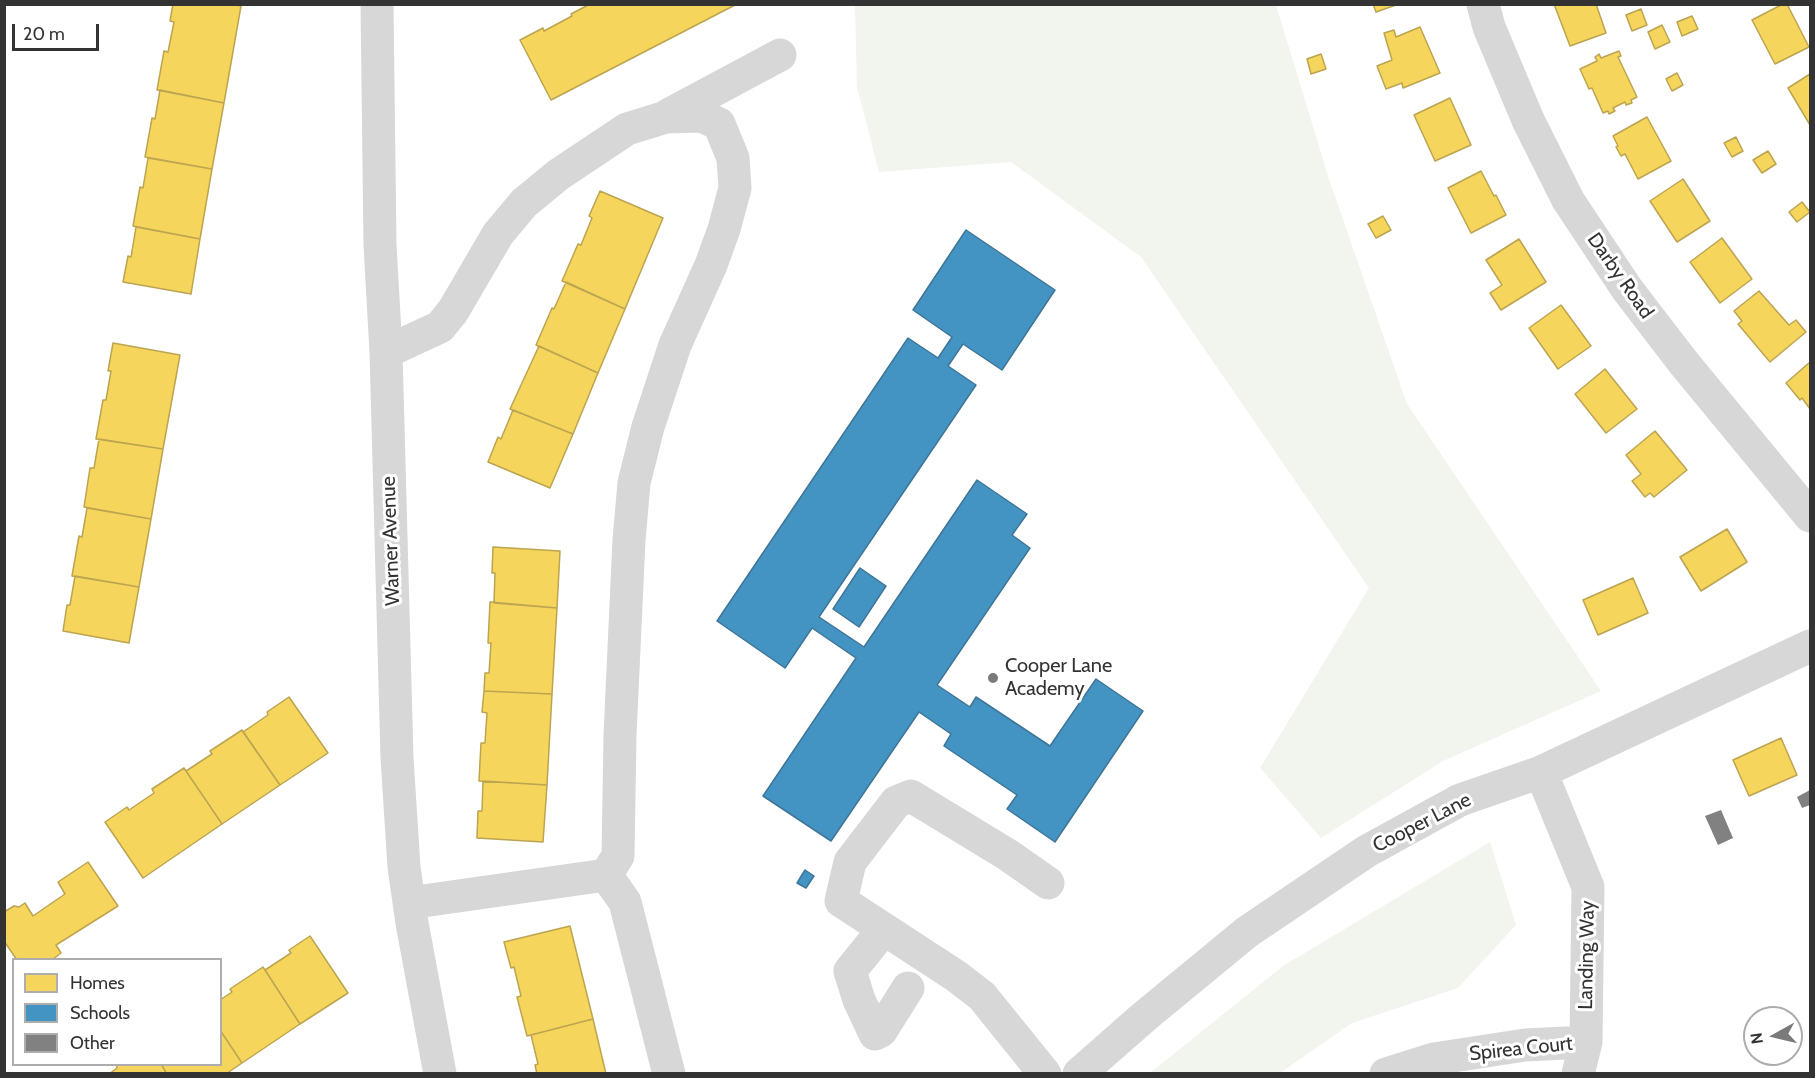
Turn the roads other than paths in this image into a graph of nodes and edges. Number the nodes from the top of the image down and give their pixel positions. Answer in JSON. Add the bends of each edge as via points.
{"nodes":[{"id":1,"x":377,"y":4,"type":"edge"},
{"id":2,"x":1483,"y":4,"type":"edge"},
{"id":3,"x":780,"y":55,"type":"dead end"},
{"id":4,"x":666,"y":117,"type":"junction"},
{"id":5,"x":386,"y":352,"type":"junction"},
{"id":6,"x":1810,"y":516,"type":"edge"},
{"id":7,"x":1810,"y":646,"type":"edge"},
{"id":8,"x":1541,"y":772,"type":"junction"},
{"id":9,"x":606,"y":875,"type":"junction"},
{"id":10,"x":1048,"y":883,"type":"dead end"},
{"id":11,"x":409,"y":903,"type":"junction"},
{"id":12,"x":884,"y":929,"type":"junction"},
{"id":13,"x":908,"y":988,"type":"dead end"},
{"id":14,"x":1586,"y":1042,"type":"junction"},
{"id":15,"x":440,"y":1074,"type":"edge"},
{"id":16,"x":669,"y":1074,"type":"edge"},
{"id":17,"x":1045,"y":1074,"type":"edge"},
{"id":18,"x":1079,"y":1074,"type":"edge"},
{"id":19,"x":1386,"y":1074,"type":"edge"},
{"id":20,"x":1578,"y":1074,"type":"edge"}],
"edges":[{"from":1,"to":5,"type":"street","name":"Warner Avenue"},
{"from":2,"to":6,"type":"street","name":"Darby Road","via":[[1528,120],[1568,200],[1669,344]]},
{"from":3,"to":4,"type":"street"},
{"from":4,"to":5,"type":"street","via":[[627,129],[524,203],[498,234],[440,327]]},
{"from":4,"to":9,"type":"street","via":[[702,116],[719,124],[733,158],[735,188],[711,265],[675,345],[634,483],[620,735],[618,856]]},
{"from":5,"to":11,"type":"street","name":"Warner Avenue","via":[[397,758]]},
{"from":7,"to":8,"type":"street","name":"Cooper Lane"},
{"from":8,"to":14,"type":"street","name":"Landing Way","via":[[1588,887]]},
{"from":8,"to":18,"type":"street","name":"Cooper Lane","via":[[1460,800],[1367,851],[1248,932]]},
{"from":9,"to":11,"type":"street"},
{"from":9,"to":16,"type":"street","via":[[626,902]]},
{"from":10,"to":12,"type":"street","via":[[911,796],[896,802],[850,862],[841,902]]},
{"from":11,"to":15,"type":"street","name":"Warner Avenue"},
{"from":12,"to":13,"type":"street","via":[[850,971],[875,1034],[881,1032]]},
{"from":12,"to":17,"type":"street","via":[[982,996]]},
{"from":14,"to":19,"type":"street","name":"Spirea Court","via":[[1525,1045],[1434,1059]]},
{"from":14,"to":20,"type":"street","name":"Landing Way"}]}
